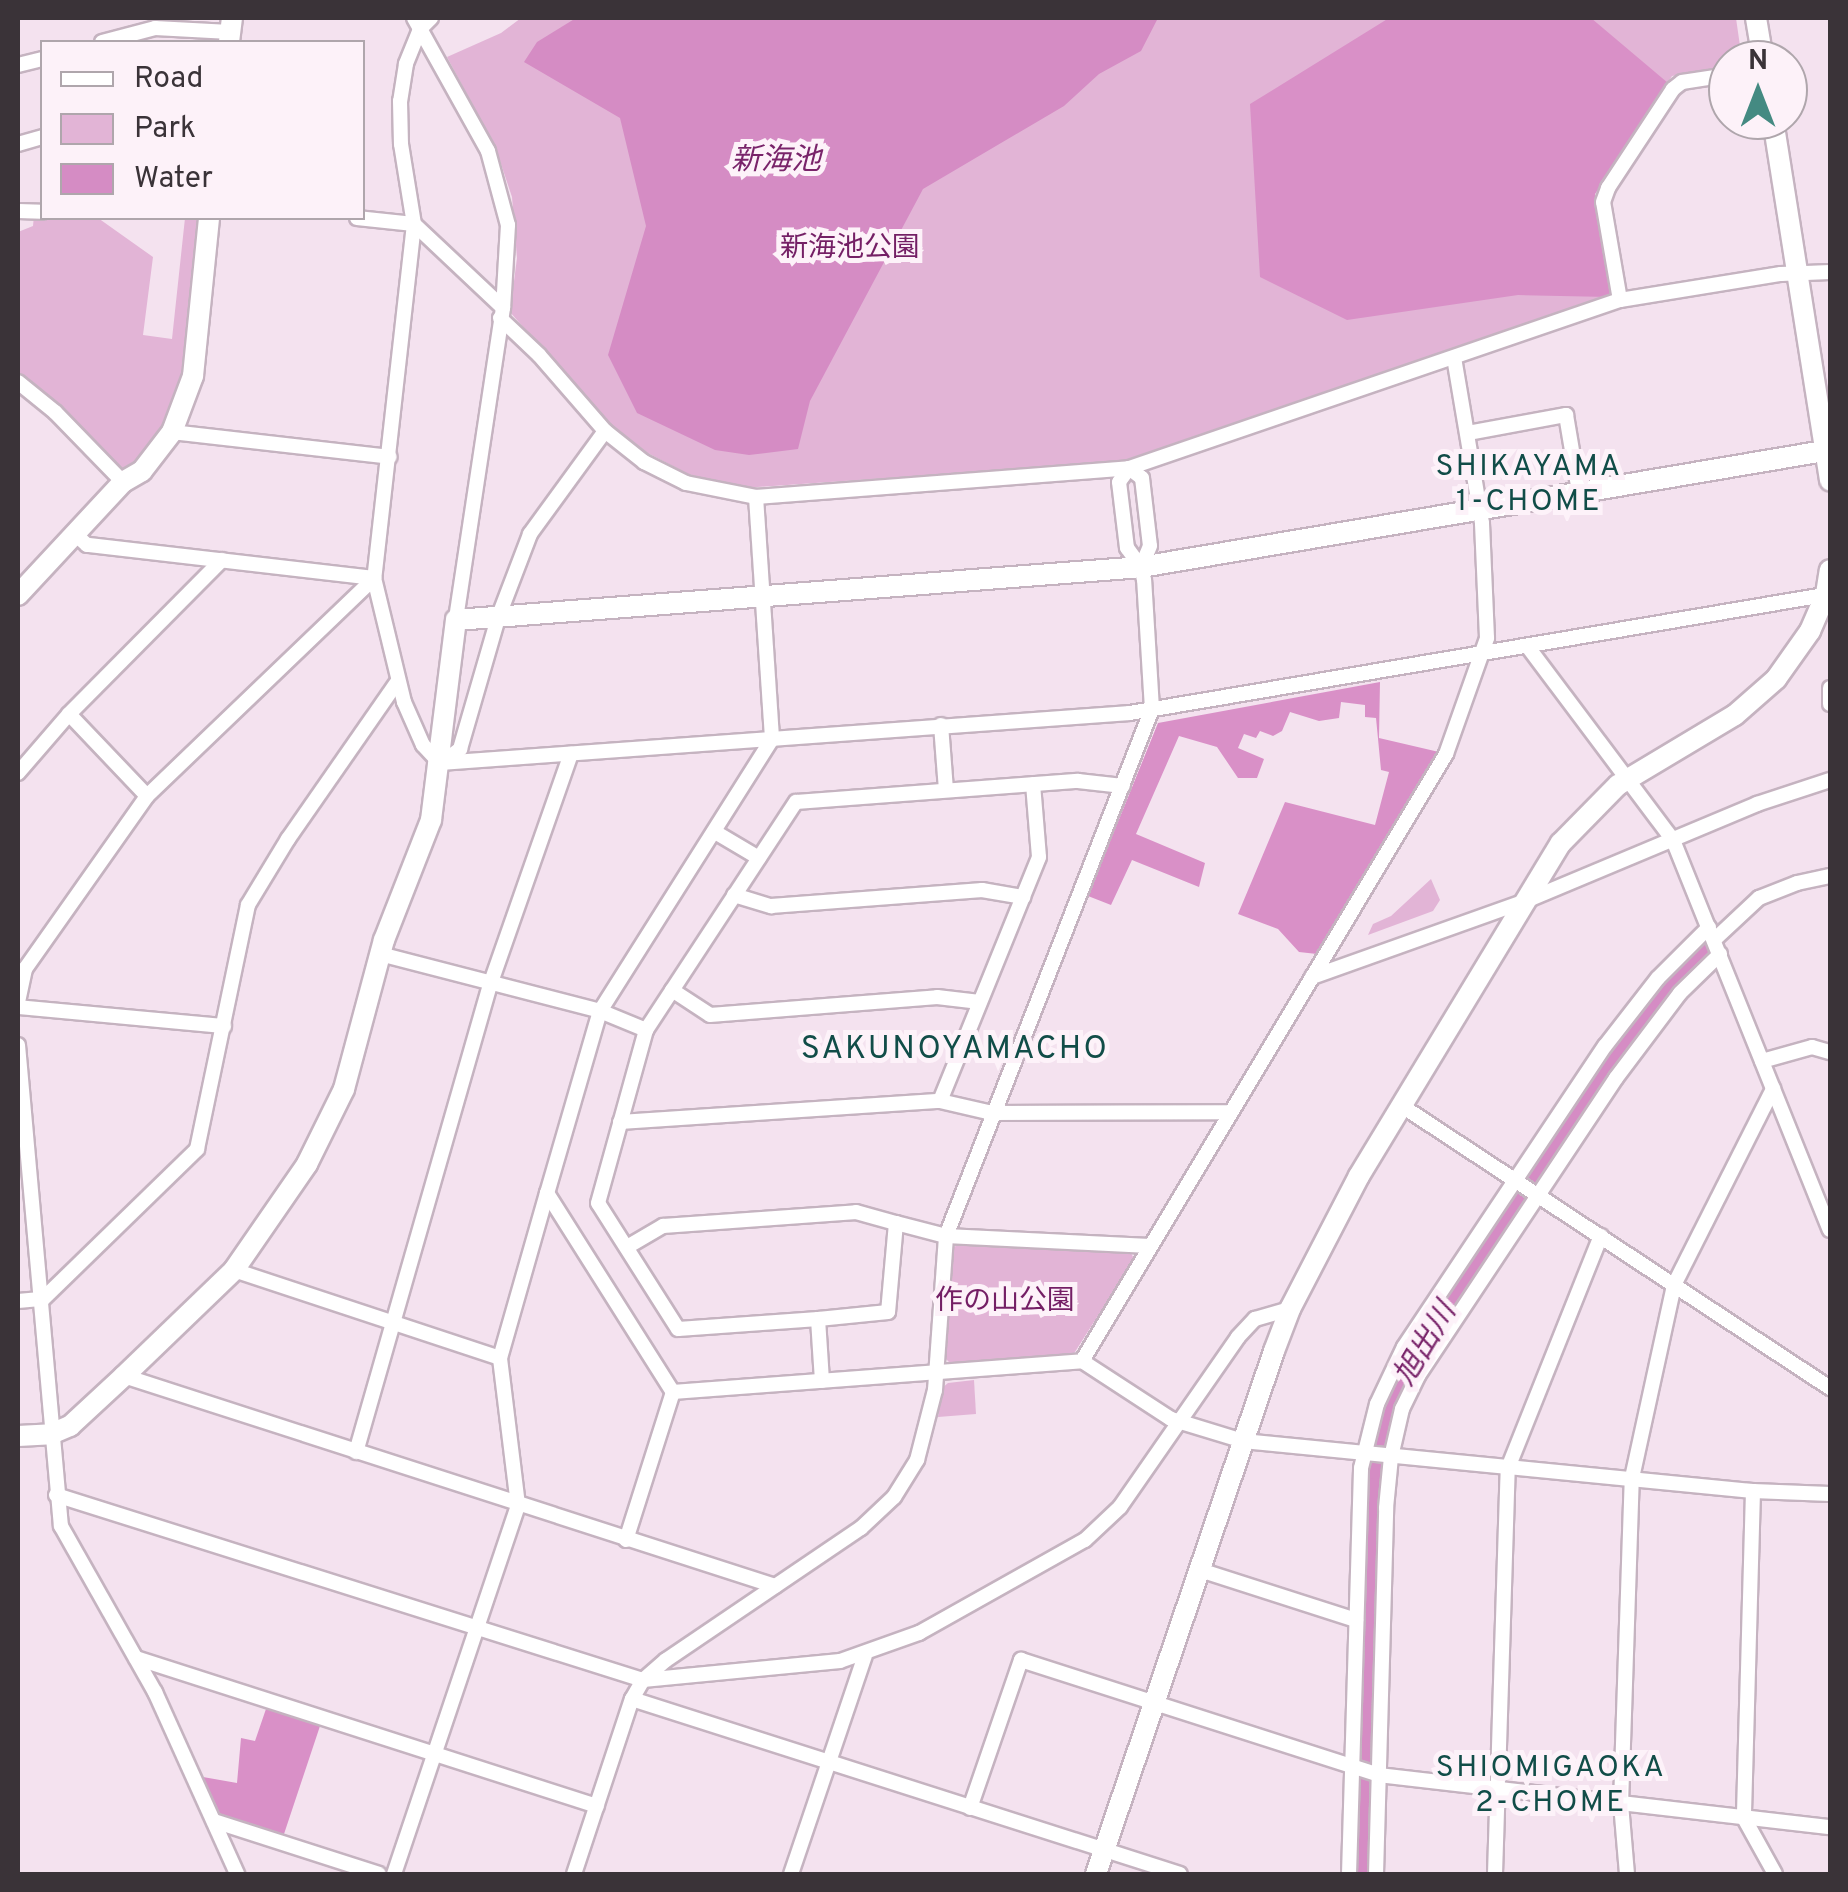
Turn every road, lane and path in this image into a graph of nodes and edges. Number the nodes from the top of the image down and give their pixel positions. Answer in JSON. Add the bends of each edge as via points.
{"nodes":[{"id":1,"x":422,"y":22,"type":"edge"},
{"id":2,"x":230,"y":31,"type":"edge"},
{"id":3,"x":110,"y":40,"type":"edge"},
{"id":4,"x":1708,"y":78,"type":"edge"},
{"id":5,"x":1776,"y":140,"type":"edge"},
{"id":6,"x":365,"y":219,"type":"edge"},
{"id":7,"x":209,"y":220,"type":"edge"},
{"id":8,"x":414,"y":224,"type":"junction"},
{"id":9,"x":1830,"y":272,"type":"edge"},
{"id":10,"x":1797,"y":274,"type":"junction"},
{"id":11,"x":1620,"y":300,"type":"junction"},
{"id":12,"x":502,"y":313,"type":"junction"},
{"id":13,"x":1454,"y":358,"type":"junction"},
{"id":14,"x":18,"y":382,"type":"edge"},
{"id":15,"x":605,"y":431,"type":"junction"},
{"id":16,"x":172,"y":432,"type":"junction"},
{"id":17,"x":1468,"y":433,"type":"junction"},
{"id":18,"x":1828,"y":451,"type":"edge"},
{"id":19,"x":390,"y":456,"type":"junction"},
{"id":20,"x":1128,"y":468,"type":"junction"},
{"id":21,"x":123,"y":482,"type":"junction"},
{"id":22,"x":1830,"y":482,"type":"edge"},
{"id":23,"x":1579,"y":492,"type":"junction"},
{"id":24,"x":756,"y":498,"type":"junction"},
{"id":25,"x":1480,"y":509,"type":"junction"},
{"id":26,"x":75,"y":534,"type":"junction"},
{"id":27,"x":222,"y":560,"type":"junction"},
{"id":28,"x":1141,"y":566,"type":"junction"},
{"id":29,"x":1830,"y":570,"type":"edge"},
{"id":30,"x":374,"y":578,"type":"junction"},
{"id":31,"x":1829,"y":594,"type":"edge"},
{"id":32,"x":18,"y":595,"type":"edge"},
{"id":33,"x":764,"y":596,"type":"junction"},
{"id":34,"x":498,"y":618,"type":"junction"},
{"id":35,"x":456,"y":620,"type":"junction"},
{"id":36,"x":1528,"y":647,"type":"junction"},
{"id":37,"x":1483,"y":653,"type":"junction"},
{"id":38,"x":397,"y":682,"type":"junction"},
{"id":39,"x":1830,"y":688,"type":"edge"},
{"id":40,"x":1830,"y":704,"type":"edge"},
{"id":41,"x":1152,"y":710,"type":"junction"},
{"id":42,"x":69,"y":714,"type":"junction"},
{"id":43,"x":941,"y":724,"type":"junction"},
{"id":44,"x":772,"y":739,"type":"junction"},
{"id":45,"x":571,"y":754,"type":"junction"},
{"id":46,"x":440,"y":763,"type":"junction"},
{"id":47,"x":18,"y":773,"type":"edge"},
{"id":48,"x":1628,"y":778,"type":"junction"},
{"id":49,"x":1830,"y":780,"type":"edge"},
{"id":50,"x":1033,"y":784,"type":"junction"},
{"id":51,"x":1123,"y":786,"type":"junction"},
{"id":52,"x":946,"y":790,"type":"junction"},
{"id":53,"x":147,"y":796,"type":"junction"},
{"id":54,"x":715,"y":832,"type":"junction"},
{"id":55,"x":1673,"y":840,"type":"junction"},
{"id":56,"x":758,"y":858,"type":"junction"},
{"id":57,"x":1830,"y":876,"type":"edge"},
{"id":58,"x":734,"y":895,"type":"junction"},
{"id":59,"x":1023,"y":897,"type":"junction"},
{"id":60,"x":1523,"y":902,"type":"junction"},
{"id":61,"x":1714,"y":941,"type":"junction"},
{"id":62,"x":380,"y":954,"type":"junction"},
{"id":63,"x":1312,"y":977,"type":"junction"},
{"id":64,"x":490,"y":984,"type":"junction"},
{"id":65,"x":672,"y":990,"type":"junction"},
{"id":66,"x":980,"y":1002,"type":"junction"},
{"id":67,"x":18,"y":1004,"type":"edge"},
{"id":68,"x":600,"y":1011,"type":"junction"},
{"id":69,"x":224,"y":1026,"type":"junction"},
{"id":70,"x":646,"y":1030,"type":"junction"},
{"id":71,"x":18,"y":1045,"type":"edge"},
{"id":72,"x":1830,"y":1052,"type":"edge"},
{"id":73,"x":1762,"y":1061,"type":"junction"},
{"id":74,"x":1773,"y":1088,"type":"junction"},
{"id":75,"x":940,"y":1101,"type":"junction"},
{"id":76,"x":1402,"y":1106,"type":"junction"},
{"id":77,"x":1231,"y":1112,"type":"junction"},
{"id":78,"x":992,"y":1113,"type":"junction"},
{"id":79,"x":620,"y":1122,"type":"junction"},
{"id":80,"x":1527,"y":1187,"type":"junction"},
{"id":81,"x":547,"y":1193,"type":"junction"},
{"id":82,"x":896,"y":1223,"type":"junction"},
{"id":83,"x":1830,"y":1230,"type":"edge"},
{"id":84,"x":946,"y":1236,"type":"junction"},
{"id":85,"x":1601,"y":1236,"type":"junction"},
{"id":86,"x":1150,"y":1246,"type":"junction"},
{"id":87,"x":627,"y":1247,"type":"junction"},
{"id":88,"x":234,"y":1270,"type":"junction"},
{"id":89,"x":1674,"y":1285,"type":"junction"},
{"id":90,"x":42,"y":1300,"type":"junction"},
{"id":91,"x":18,"y":1301,"type":"edge"},
{"id":92,"x":1290,"y":1308,"type":"junction"},
{"id":93,"x":818,"y":1319,"type":"junction"},
{"id":94,"x":393,"y":1325,"type":"junction"},
{"id":95,"x":500,"y":1358,"type":"junction"},
{"id":96,"x":1082,"y":1361,"type":"junction"},
{"id":97,"x":936,"y":1371,"type":"junction"},
{"id":98,"x":124,"y":1376,"type":"junction"},
{"id":99,"x":822,"y":1381,"type":"junction"},
{"id":100,"x":1830,"y":1388,"type":"edge"},
{"id":101,"x":673,"y":1392,"type":"junction"},
{"id":102,"x":1180,"y":1420,"type":"junction"},
{"id":103,"x":51,"y":1434,"type":"junction"},
{"id":104,"x":18,"y":1436,"type":"edge"},
{"id":105,"x":1243,"y":1441,"type":"junction"},
{"id":106,"x":356,"y":1452,"type":"junction"},
{"id":107,"x":1377,"y":1455,"type":"junction"},
{"id":108,"x":1508,"y":1468,"type":"junction"},
{"id":109,"x":1632,"y":1478,"type":"junction"},
{"id":110,"x":1753,"y":1491,"type":"junction"},
{"id":111,"x":1830,"y":1494,"type":"edge"},
{"id":112,"x":56,"y":1495,"type":"junction"},
{"id":113,"x":518,"y":1504,"type":"junction"},
{"id":114,"x":626,"y":1540,"type":"junction"},
{"id":115,"x":1200,"y":1570,"type":"junction"},
{"id":116,"x":775,"y":1586,"type":"junction"},
{"id":117,"x":1356,"y":1620,"type":"junction"},
{"id":118,"x":478,"y":1628,"type":"junction"},
{"id":119,"x":865,"y":1656,"type":"junction"},
{"id":120,"x":136,"y":1658,"type":"junction"},
{"id":121,"x":643,"y":1680,"type":"junction"},
{"id":122,"x":632,"y":1699,"type":"junction"},
{"id":123,"x":1154,"y":1704,"type":"junction"},
{"id":124,"x":434,"y":1753,"type":"junction"},
{"id":125,"x":830,"y":1761,"type":"junction"},
{"id":126,"x":1366,"y":1772,"type":"junction"},
{"id":127,"x":1497,"y":1790,"type":"junction"},
{"id":128,"x":1621,"y":1804,"type":"junction"},
{"id":129,"x":596,"y":1806,"type":"junction"},
{"id":130,"x":970,"y":1808,"type":"junction"},
{"id":131,"x":1744,"y":1818,"type":"junction"},
{"id":132,"x":214,"y":1821,"type":"junction"},
{"id":133,"x":1830,"y":1827,"type":"edge"},
{"id":134,"x":1104,"y":1850,"type":"junction"},
{"id":135,"x":238,"y":1874,"type":"edge"},
{"id":136,"x":380,"y":1874,"type":"edge"},
{"id":137,"x":394,"y":1874,"type":"edge"},
{"id":138,"x":574,"y":1874,"type":"edge"},
{"id":139,"x":792,"y":1874,"type":"edge"},
{"id":140,"x":1096,"y":1874,"type":"edge"},
{"id":141,"x":1180,"y":1874,"type":"edge"},
{"id":142,"x":1349,"y":1874,"type":"edge"},
{"id":143,"x":1376,"y":1874,"type":"edge"},
{"id":144,"x":1495,"y":1874,"type":"edge"},
{"id":145,"x":1628,"y":1874,"type":"edge"},
{"id":146,"x":1775,"y":1874,"type":"edge"}],
"edges":[{"from":1,"to":8,"type":"street","via":[[400,101]]},
{"from":1,"to":12,"type":"street","via":[[480,132],[504,199]]},
{"from":2,"to":3,"type":"street","via":[[156,28]]},
{"from":4,"to":11,"type":"street","via":[[1673,90],[1608,188],[1603,202]]},
{"from":5,"to":10,"type":"street"},
{"from":6,"to":8,"type":"street"},
{"from":7,"to":16,"type":"street","via":[[192,376]]},
{"from":8,"to":12,"type":"street"},
{"from":8,"to":19,"type":"street"},
{"from":9,"to":10,"type":"street"},
{"from":10,"to":11,"type":"street"},
{"from":10,"to":18,"type":"street"},
{"from":11,"to":13,"type":"street"},
{"from":12,"to":15,"type":"street"},
{"from":12,"to":35,"type":"street"},
{"from":13,"to":17,"type":"street"},
{"from":13,"to":20,"type":"street"},
{"from":14,"to":21,"type":"street"},
{"from":15,"to":24,"type":"street","via":[[644,462],[686,483]]},
{"from":15,"to":34,"type":"street","via":[[530,534]]},
{"from":16,"to":19,"type":"street"},
{"from":16,"to":21,"type":"street","via":[[142,471]]},
{"from":17,"to":23,"type":"street","via":[[1566,415]]},
{"from":17,"to":25,"type":"street"},
{"from":18,"to":22,"type":"street"},
{"from":18,"to":23,"type":"street"},
{"from":19,"to":30,"type":"street"},
{"from":20,"to":24,"type":"street"},
{"from":20,"to":28,"type":"street","via":[[1119,482],[1127,548]]},
{"from":20,"to":28,"type":"street","via":[[1142,478],[1150,546]]},
{"from":21,"to":26,"type":"street"},
{"from":23,"to":25,"type":"street"},
{"from":24,"to":33,"type":"street"},
{"from":25,"to":28,"type":"street"},
{"from":25,"to":37,"type":"street"},
{"from":26,"to":27,"type":"street","via":[[86,544]]},
{"from":26,"to":32,"type":"street"},
{"from":27,"to":30,"type":"street"},
{"from":27,"to":42,"type":"street"},
{"from":28,"to":33,"type":"street"},
{"from":28,"to":41,"type":"street"},
{"from":29,"to":31,"type":"street"},
{"from":30,"to":38,"type":"street"},
{"from":30,"to":53,"type":"street"},
{"from":31,"to":36,"type":"street"},
{"from":31,"to":48,"type":"street","via":[[1796,653],[1754,700]]},
{"from":33,"to":34,"type":"street"},
{"from":33,"to":44,"type":"street"},
{"from":34,"to":35,"type":"street"},
{"from":34,"to":46,"type":"street","via":[[460,749]]},
{"from":35,"to":46,"type":"street"},
{"from":36,"to":37,"type":"street"},
{"from":36,"to":48,"type":"street"},
{"from":37,"to":41,"type":"street"},
{"from":37,"to":63,"type":"street","via":[[1446,754]]},
{"from":38,"to":46,"type":"street","via":[[424,745]]},
{"from":38,"to":69,"type":"street","via":[[248,905]]},
{"from":39,"to":40,"type":"street"},
{"from":41,"to":43,"type":"street"},
{"from":41,"to":51,"type":"street"},
{"from":42,"to":47,"type":"street"},
{"from":42,"to":53,"type":"street"},
{"from":43,"to":44,"type":"street"},
{"from":43,"to":52,"type":"street"},
{"from":44,"to":45,"type":"street"},
{"from":44,"to":54,"type":"street"},
{"from":45,"to":46,"type":"street"},
{"from":45,"to":64,"type":"street"},
{"from":46,"to":62,"type":"street","via":[[431,820]]},
{"from":48,"to":55,"type":"street"},
{"from":48,"to":60,"type":"street","via":[[1560,843]]},
{"from":49,"to":55,"type":"street"},
{"from":50,"to":51,"type":"street"},
{"from":50,"to":52,"type":"street"},
{"from":50,"to":59,"type":"street","via":[[1039,857]]},
{"from":51,"to":78,"type":"street"},
{"from":52,"to":56,"type":"street","via":[[796,802]]},
{"from":53,"to":67,"type":"street","via":[[25,969]]},
{"from":54,"to":56,"type":"street"},
{"from":54,"to":68,"type":"street"},
{"from":55,"to":60,"type":"street"},
{"from":55,"to":61,"type":"street"},
{"from":56,"to":58,"type":"street"},
{"from":57,"to":61,"type":"street","via":[[1759,898]]},
{"from":58,"to":59,"type":"street","via":[[771,906],[982,890]]},
{"from":58,"to":65,"type":"street"},
{"from":59,"to":66,"type":"street"},
{"from":60,"to":63,"type":"street"},
{"from":60,"to":76,"type":"street"},
{"from":61,"to":73,"type":"street"},
{"from":61,"to":80,"type":"street"},
{"from":61,"to":80,"type":"street","via":[[1658,978],[1604,1046]]},
{"from":62,"to":64,"type":"street"},
{"from":62,"to":88,"type":"street","via":[[344,1090],[294,1186]]},
{"from":63,"to":77,"type":"street"},
{"from":64,"to":68,"type":"street"},
{"from":64,"to":94,"type":"street"},
{"from":65,"to":66,"type":"street","via":[[710,1015],[937,997]]},
{"from":65,"to":70,"type":"street"},
{"from":66,"to":75,"type":"street"},
{"from":67,"to":69,"type":"street"},
{"from":68,"to":70,"type":"street"},
{"from":68,"to":81,"type":"street"},
{"from":69,"to":90,"type":"street","via":[[196,1150]]},
{"from":70,"to":79,"type":"street"},
{"from":71,"to":90,"type":"street"},
{"from":72,"to":73,"type":"street","via":[[1812,1047]]},
{"from":73,"to":74,"type":"street"},
{"from":74,"to":83,"type":"street"},
{"from":74,"to":89,"type":"street"},
{"from":75,"to":78,"type":"street"},
{"from":75,"to":79,"type":"street"},
{"from":76,"to":80,"type":"street"},
{"from":76,"to":92,"type":"street"},
{"from":77,"to":78,"type":"street"},
{"from":77,"to":86,"type":"street"},
{"from":78,"to":84,"type":"street"},
{"from":79,"to":87,"type":"street","via":[[598,1202]]},
{"from":80,"to":85,"type":"street"},
{"from":80,"to":107,"type":"street"},
{"from":80,"to":107,"type":"street","via":[[1388,1374]]},
{"from":81,"to":95,"type":"street"},
{"from":81,"to":101,"type":"street"},
{"from":82,"to":84,"type":"street"},
{"from":82,"to":87,"type":"street","via":[[856,1212],[663,1226]]},
{"from":82,"to":93,"type":"street","via":[[888,1312]]},
{"from":84,"to":86,"type":"street"},
{"from":84,"to":97,"type":"street"},
{"from":85,"to":89,"type":"street"},
{"from":85,"to":108,"type":"street"},
{"from":86,"to":96,"type":"street"},
{"from":87,"to":93,"type":"street","via":[[678,1329]]},
{"from":88,"to":94,"type":"street"},
{"from":88,"to":98,"type":"street"},
{"from":89,"to":100,"type":"street"},
{"from":89,"to":109,"type":"street"},
{"from":90,"to":91,"type":"street"},
{"from":90,"to":103,"type":"street"},
{"from":92,"to":102,"type":"street","via":[[1246,1327]]},
{"from":92,"to":105,"type":"street"},
{"from":93,"to":99,"type":"street"},
{"from":94,"to":95,"type":"street"},
{"from":94,"to":106,"type":"street"},
{"from":95,"to":113,"type":"street"},
{"from":96,"to":97,"type":"street"},
{"from":96,"to":102,"type":"street"},
{"from":97,"to":99,"type":"street"},
{"from":97,"to":116,"type":"street","via":[[924,1442],[894,1497],[861,1528]]},
{"from":98,"to":103,"type":"street","via":[[70,1426]]},
{"from":98,"to":106,"type":"street"},
{"from":99,"to":101,"type":"street"},
{"from":101,"to":114,"type":"street"},
{"from":102,"to":105,"type":"street"},
{"from":102,"to":119,"type":"street","via":[[1120,1508],[1085,1540],[919,1634]]},
{"from":103,"to":104,"type":"street"},
{"from":103,"to":112,"type":"street"},
{"from":105,"to":107,"type":"street"},
{"from":105,"to":115,"type":"street"},
{"from":106,"to":113,"type":"street"},
{"from":107,"to":108,"type":"street"},
{"from":107,"to":117,"type":"street"},
{"from":107,"to":126,"type":"street"},
{"from":108,"to":109,"type":"street"},
{"from":108,"to":127,"type":"street"},
{"from":109,"to":110,"type":"street"},
{"from":109,"to":128,"type":"street"},
{"from":110,"to":111,"type":"street"},
{"from":110,"to":131,"type":"street"},
{"from":112,"to":118,"type":"street"},
{"from":112,"to":120,"type":"street","via":[[61,1526]]},
{"from":113,"to":114,"type":"street"},
{"from":113,"to":118,"type":"street"},
{"from":114,"to":116,"type":"street"},
{"from":115,"to":117,"type":"street"},
{"from":115,"to":123,"type":"street"},
{"from":116,"to":121,"type":"street"},
{"from":117,"to":126,"type":"street"},
{"from":118,"to":121,"type":"street"},
{"from":118,"to":124,"type":"street"},
{"from":119,"to":121,"type":"street"},
{"from":119,"to":125,"type":"street"},
{"from":120,"to":124,"type":"street"},
{"from":120,"to":132,"type":"street"},
{"from":121,"to":122,"type":"street"},
{"from":122,"to":125,"type":"street"},
{"from":122,"to":129,"type":"street"},
{"from":123,"to":126,"type":"street"},
{"from":123,"to":130,"type":"street","via":[[1021,1660]]},
{"from":123,"to":134,"type":"street"},
{"from":124,"to":129,"type":"street"},
{"from":124,"to":137,"type":"street"},
{"from":125,"to":130,"type":"street"},
{"from":125,"to":139,"type":"street"},
{"from":126,"to":127,"type":"street"},
{"from":126,"to":142,"type":"street"},
{"from":126,"to":143,"type":"street"},
{"from":127,"to":128,"type":"street"},
{"from":127,"to":144,"type":"street"},
{"from":128,"to":131,"type":"street"},
{"from":128,"to":145,"type":"street"},
{"from":129,"to":138,"type":"street"},
{"from":130,"to":134,"type":"street"},
{"from":131,"to":133,"type":"street"},
{"from":131,"to":146,"type":"street"},
{"from":132,"to":135,"type":"street"},
{"from":132,"to":136,"type":"street"},
{"from":134,"to":140,"type":"street"},
{"from":134,"to":141,"type":"street"}]}
